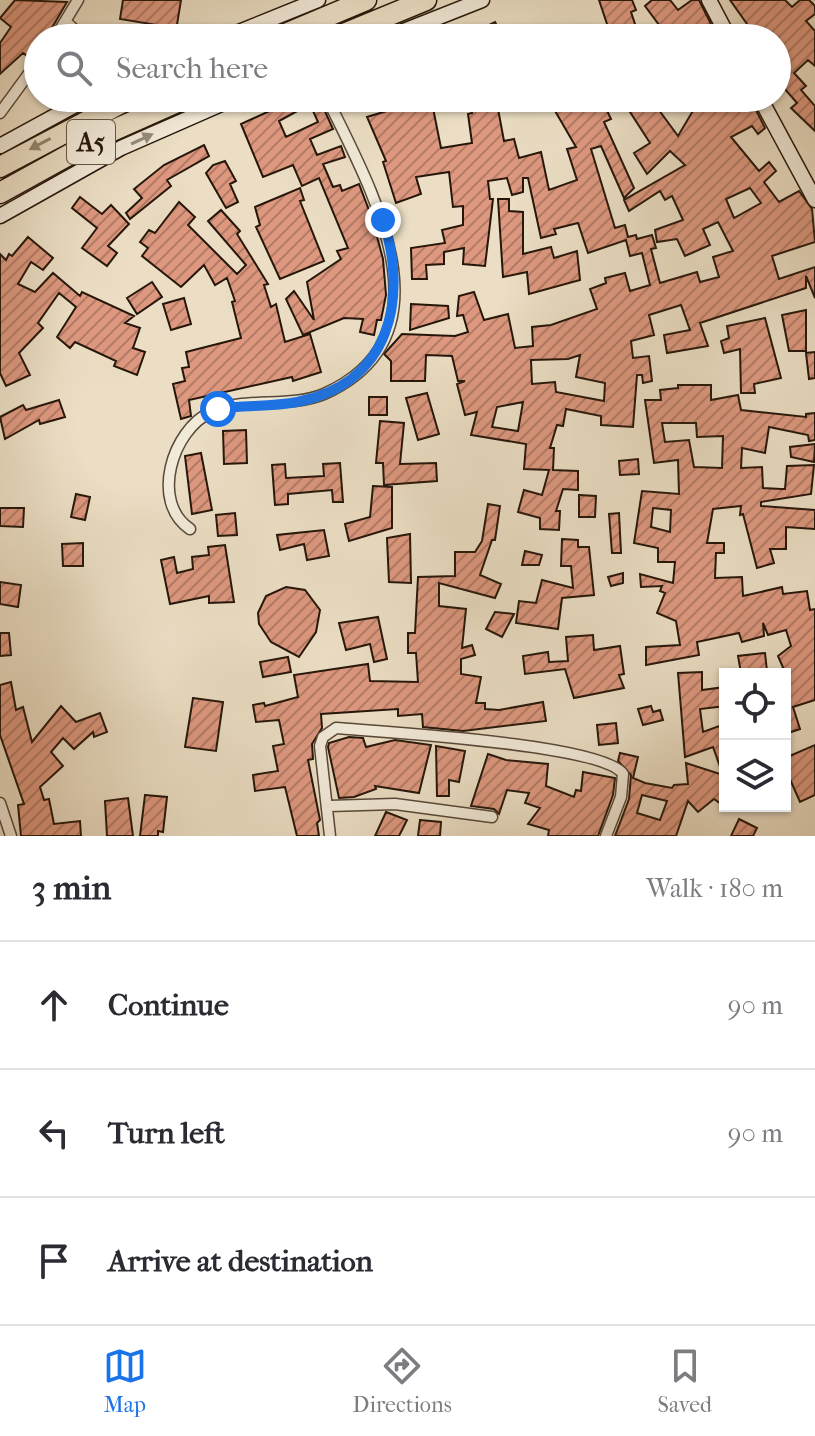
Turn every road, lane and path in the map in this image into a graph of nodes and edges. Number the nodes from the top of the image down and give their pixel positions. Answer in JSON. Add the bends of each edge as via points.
{"nodes":[{"id":1,"x":78,"y":0,"type":"edge"},
{"id":2,"x":318,"y":0,"type":"edge"},
{"id":3,"x":366,"y":0,"type":"edge"},
{"id":4,"x":426,"y":0,"type":"edge"},
{"id":5,"x":482,"y":0,"type":"edge"},
{"id":6,"x":709,"y":0,"type":"edge"},
{"id":7,"x":66,"y":22,"type":"joint"},
{"id":8,"x":68,"y":24,"type":"edge"},
{"id":9,"x":259,"y":24,"type":"edge"},
{"id":10,"x":309,"y":24,"type":"edge"},
{"id":11,"x":368,"y":24,"type":"edge"},
{"id":12,"x":421,"y":24,"type":"edge"},
{"id":13,"x":722,"y":24,"type":"edge"},
{"id":14,"x":24,"y":80,"type":"edge"},
{"id":15,"x":62,"y":112,"type":"edge"},
{"id":16,"x":104,"y":112,"type":"edge"},
{"id":17,"x":154,"y":112,"type":"edge"},
{"id":18,"x":203,"y":112,"type":"edge"},
{"id":19,"x":333,"y":112,"type":"edge"},
{"id":20,"x":768,"y":112,"type":"edge"},
{"id":21,"x":0,"y":113,"type":"edge"},
{"id":22,"x":0,"y":146,"type":"edge"},
{"id":23,"x":0,"y":167,"type":"edge"},
{"id":24,"x":0,"y":193,"type":"edge"},
{"id":25,"x":815,"y":200,"type":"edge"},
{"id":26,"x":0,"y":216,"type":"edge"},
{"id":27,"x":190,"y":529,"type":"dead end"},
{"id":28,"x":0,"y":803,"type":"edge"},
{"id":29,"x":329,"y":806,"type":"junction"},
{"id":30,"x":492,"y":817,"type":"dead end"},
{"id":31,"x":11,"y":836,"type":"edge"},
{"id":32,"x":330,"y":836,"type":"edge"},
{"id":33,"x":606,"y":836,"type":"edge"}],
"edges":[{"from":1,"to":7,"type":"street"},
{"from":2,"to":9,"type":"street"},
{"from":3,"to":10,"type":"highway"},
{"from":4,"to":11,"type":"highway"},
{"from":5,"to":12,"type":"street"},
{"from":6,"to":13,"type":"street"},
{"from":7,"to":8,"type":"street"},
{"from":14,"to":21,"type":"street"},
{"from":15,"to":22,"type":"street"},
{"from":16,"to":23,"type":"highway","number":"A5","one_way":true},
{"from":17,"to":24,"type":"highway","number":"A5"},
{"from":26,"to":18,"type":"street","one_way":true,"via":[[121,148]]},
{"from":19,"to":27,"type":"street","via":[[390,241],[391,324],[362,368],[323,394],[298,402],[218,409],[199,419],[176,449],[170,474],[175,512]]},
{"from":20,"to":25,"type":"street"},
{"from":28,"to":31,"type":"street"},
{"from":29,"to":30,"type":"street","via":[[395,804]]},
{"from":29,"to":32,"type":"street"},
{"from":29,"to":33,"type":"street","via":[[320,746],[336,728],[558,750],[595,758],[623,774],[621,797]]}]}
